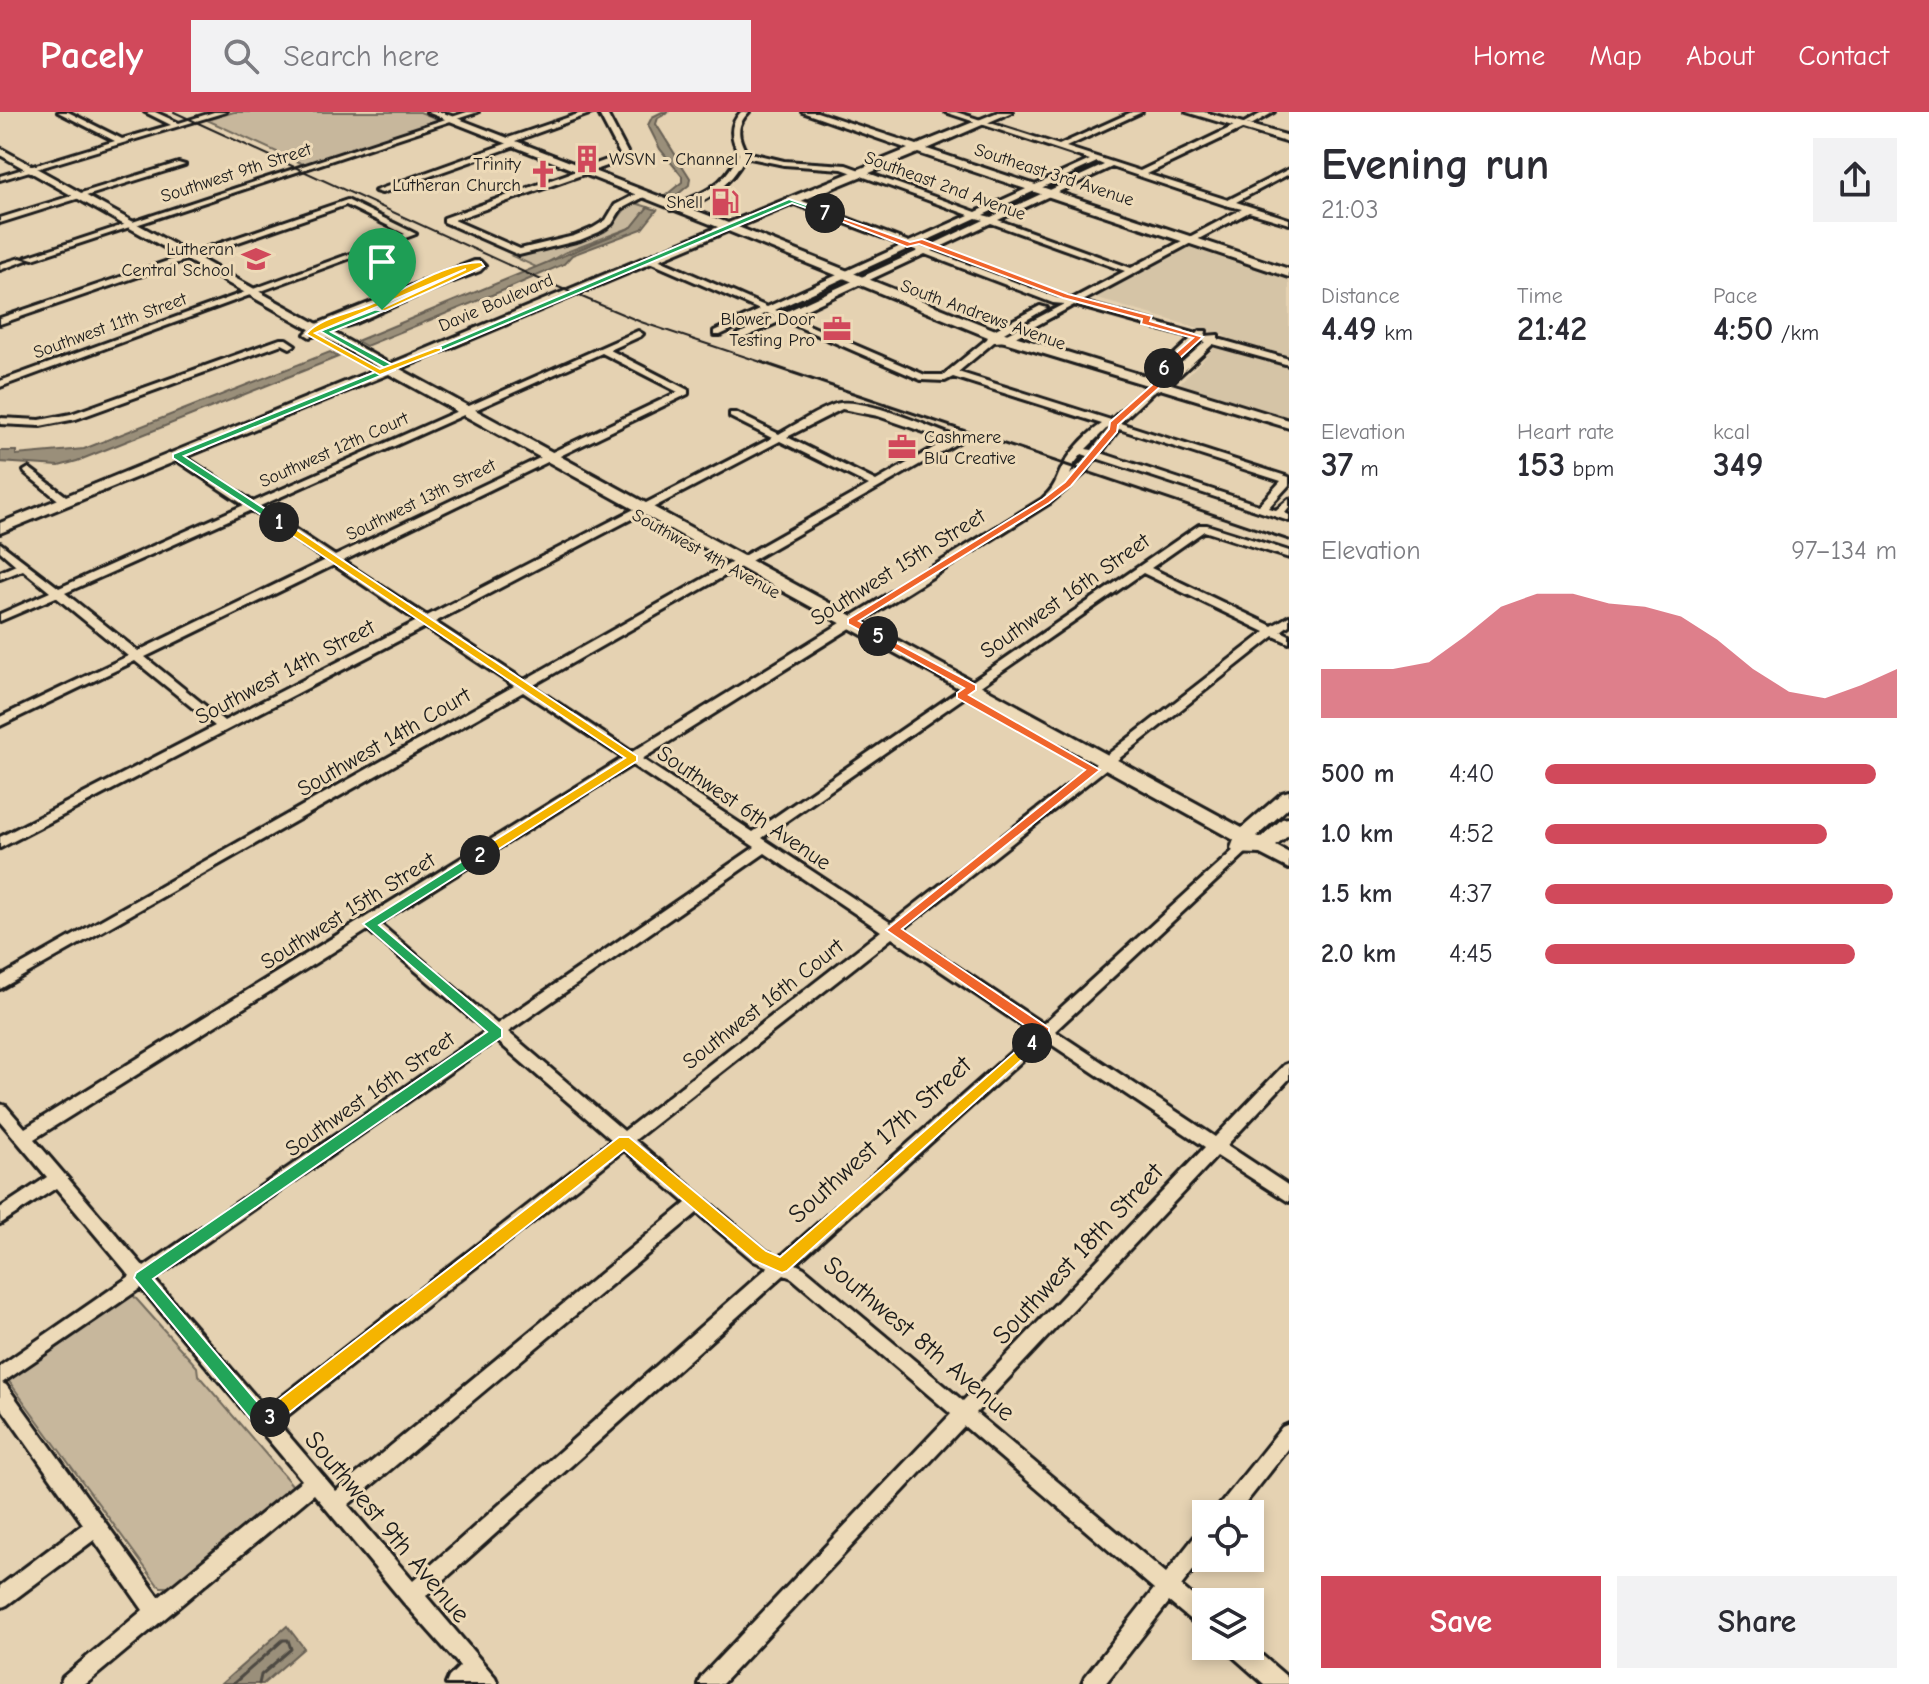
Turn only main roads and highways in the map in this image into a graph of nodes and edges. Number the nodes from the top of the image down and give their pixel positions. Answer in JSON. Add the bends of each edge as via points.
{"nodes":[{"id":1,"x":432,"y":112,"type":"edge"},
{"id":2,"x":807,"y":112,"type":"edge"},
{"id":3,"x":1007,"y":112,"type":"edge"},
{"id":4,"x":1192,"y":112,"type":"edge"},
{"id":5,"x":1212,"y":112,"type":"edge"},
{"id":6,"x":1244,"y":124,"type":"junction"},
{"id":7,"x":1289,"y":138,"type":"edge"},
{"id":8,"x":916,"y":149,"type":"junction"},
{"id":9,"x":0,"y":151,"type":"edge"},
{"id":10,"x":724,"y":228,"type":"junction"},
{"id":11,"x":1289,"y":273,"type":"edge"},
{"id":12,"x":386,"y":370,"type":"junction"},
{"id":13,"x":1153,"y":388,"type":"junction"},
{"id":14,"x":1289,"y":424,"type":"edge"},
{"id":15,"x":1289,"y":433,"type":"edge"},
{"id":16,"x":0,"y":528,"type":"edge"},
{"id":17,"x":1289,"y":797,"type":"edge"},
{"id":18,"x":1289,"y":824,"type":"edge"},
{"id":19,"x":1242,"y":844,"type":"junction"},
{"id":20,"x":1263,"y":847,"type":"junction"},
{"id":21,"x":1289,"y":862,"type":"edge"},
{"id":22,"x":1289,"y":878,"type":"edge"}],
"edges":[{"from":1,"to":10,"type":"main road","name":"South Andrews Avenue"},
{"from":2,"to":8,"type":"main road","name":"Southeast 3rd Avenue"},
{"from":3,"to":8,"type":"main road","name":"Davie Boulevard"},
{"from":4,"to":6,"type":"main road"},
{"from":5,"to":6,"type":"main road"},
{"from":6,"to":7,"type":"main road"},
{"from":6,"to":7,"type":"main road"},
{"from":8,"to":10,"type":"main road","name":"Davie Boulevard"},
{"from":8,"to":11,"type":"main road","name":"Southeast 3rd Avenue"},
{"from":9,"to":12,"type":"main road","name":"Southwest 4th Avenue","via":[[81,195],[129,225],[129,230]]},
{"from":10,"to":12,"type":"main road","name":"Davie Boulevard"},
{"from":10,"to":13,"type":"main road","name":"South Andrews Avenue","via":[[996,338]]},
{"from":12,"to":16,"type":"main road","name":"Davie Boulevard"},
{"from":12,"to":19,"type":"main road","name":"Southwest 4th Avenue"},
{"from":13,"to":14,"type":"main road","name":"South Andrews Avenue"},
{"from":13,"to":15,"type":"main road","name":"South Andrews Avenue"},
{"from":17,"to":19,"type":"main road","name":"Southwest 17th Street"},
{"from":18,"to":20,"type":"main road"},
{"from":19,"to":20,"type":"main road"},
{"from":19,"to":22,"type":"main road","name":"Southwest 4th Avenue"},
{"from":20,"to":21,"type":"main road"}]}
